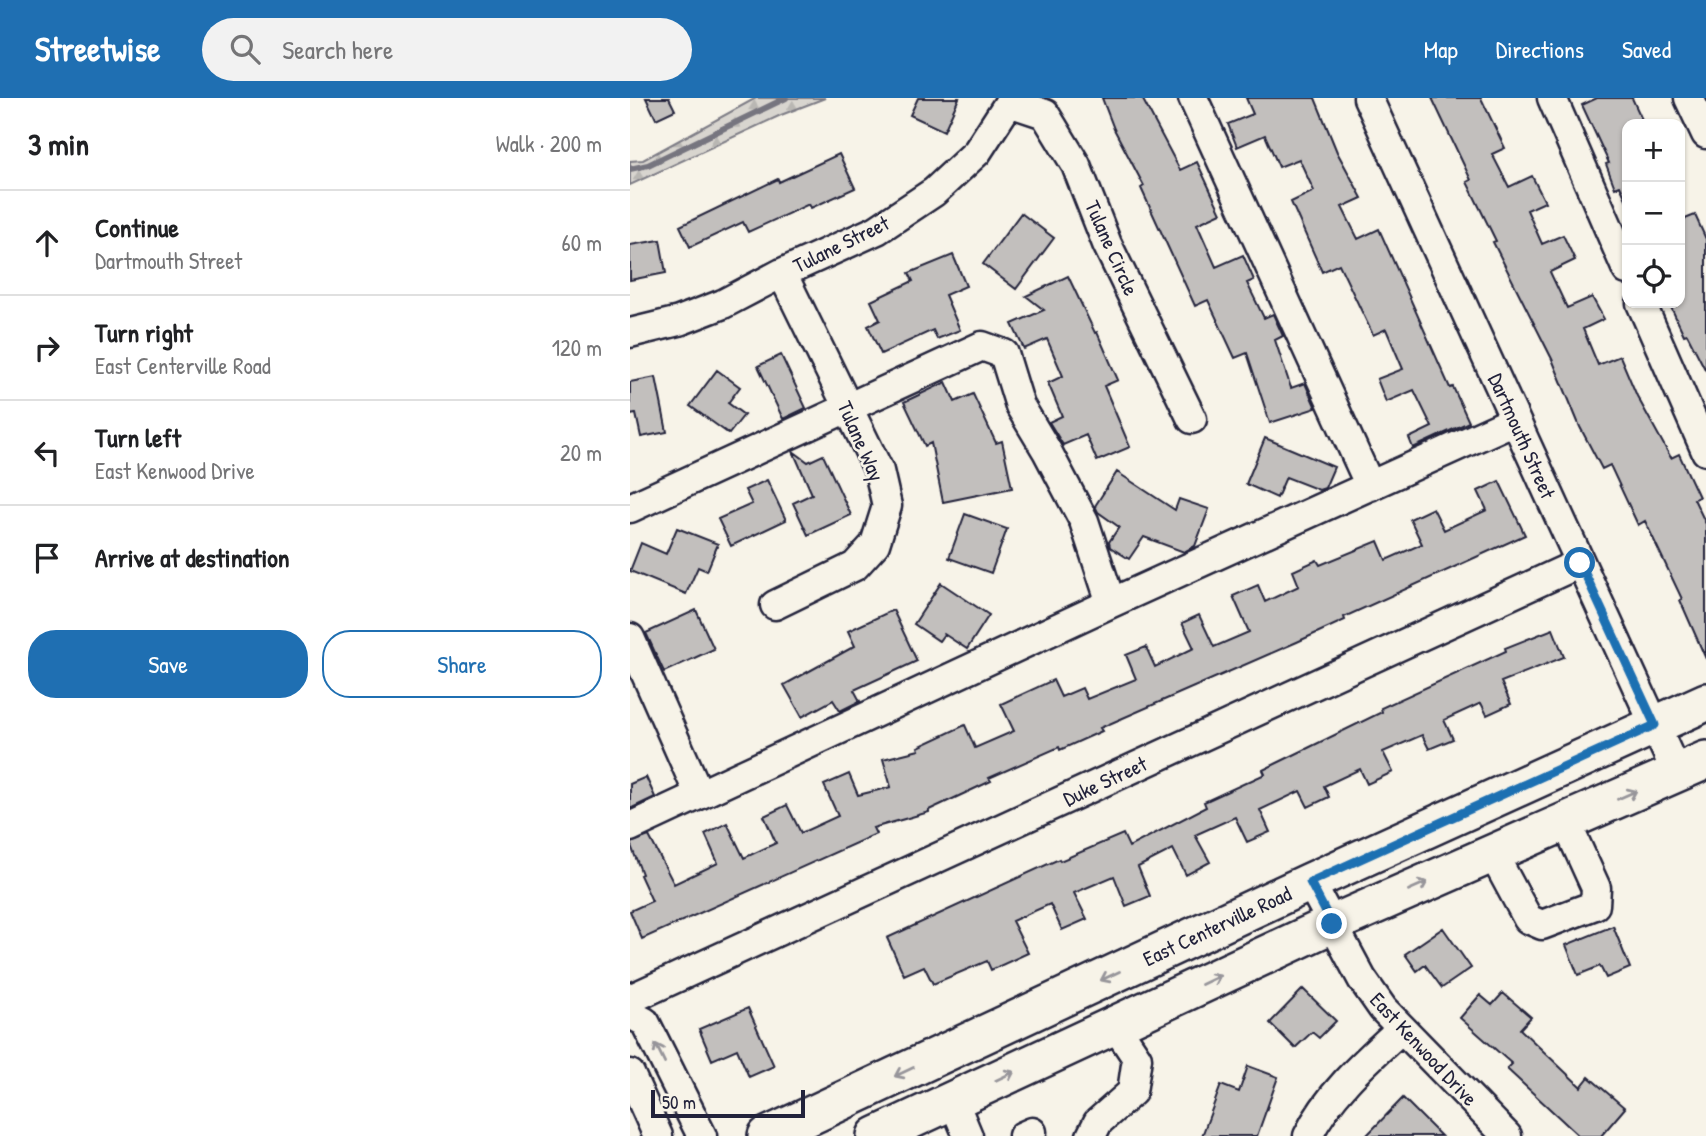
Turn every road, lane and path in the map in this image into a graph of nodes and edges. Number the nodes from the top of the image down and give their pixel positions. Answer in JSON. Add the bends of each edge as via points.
{"nodes":[{"id":1,"x":1193,"y":98,"type":"edge"},
{"id":2,"x":1368,"y":98,"type":"edge"},
{"id":3,"x":1552,"y":98,"type":"edge"},
{"id":4,"x":1689,"y":98,"type":"edge"},
{"id":5,"x":1011,"y":100,"type":"edge"},
{"id":6,"x":1706,"y":134,"type":"edge"},
{"id":7,"x":1622,"y":259,"type":"edge"},
{"id":8,"x":782,"y":274,"type":"junction"},
{"id":9,"x":1644,"y":308,"type":"edge"},
{"id":10,"x":630,"y":333,"type":"edge"},
{"id":11,"x":847,"y":408,"type":"junction"},
{"id":12,"x":1192,"y":419,"type":"dead end"},
{"id":13,"x":1515,"y":420,"type":"junction"},
{"id":14,"x":1706,"y":451,"type":"edge"},
{"id":15,"x":1370,"y":486,"type":"junction"},
{"id":16,"x":630,"y":508,"type":"edge"},
{"id":17,"x":1580,"y":563,"type":"junction"},
{"id":18,"x":1111,"y":603,"type":"junction"},
{"id":19,"x":775,"y":605,"type":"dead end"},
{"id":20,"x":630,"y":638,"type":"edge"},
{"id":21,"x":1706,"y":702,"type":"edge"},
{"id":22,"x":1655,"y":725,"type":"junction"},
{"id":23,"x":1692,"y":767,"type":"edge"},
{"id":24,"x":699,"y":794,"type":"junction"},
{"id":25,"x":1566,"y":822,"type":"junction"},
{"id":26,"x":630,"y":827,"type":"edge"},
{"id":27,"x":1493,"y":854,"type":"junction"},
{"id":28,"x":1310,"y":882,"type":"junction"},
{"id":29,"x":1332,"y":924,"type":"junction"},
{"id":30,"x":630,"y":999,"type":"edge"},
{"id":31,"x":630,"y":1014,"type":"edge"},
{"id":32,"x":1115,"y":1025,"type":"junction"},
{"id":33,"x":1401,"y":1029,"type":"junction"},
{"id":34,"x":630,"y":1074,"type":"edge"},
{"id":35,"x":953,"y":1100,"type":"junction"},
{"id":36,"x":658,"y":1136,"type":"edge"},
{"id":37,"x":702,"y":1136,"type":"edge"},
{"id":38,"x":767,"y":1136,"type":"edge"},
{"id":39,"x":876,"y":1136,"type":"edge"},
{"id":40,"x":968,"y":1136,"type":"edge"},
{"id":41,"x":1091,"y":1136,"type":"edge"},
{"id":42,"x":1308,"y":1136,"type":"edge"},
{"id":43,"x":1507,"y":1136,"type":"edge"}],
"edges":[{"from":1,"to":15,"type":"street"},
{"from":2,"to":13,"type":"street","name":"Dartmouth Street"},
{"from":3,"to":7,"type":"street"},
{"from":4,"to":6,"type":"street"},
{"from":5,"to":8,"type":"street","name":"Tulane Street","via":[[977,152],[934,192],[877,230]]},
{"from":5,"to":12,"type":"street","name":"Tulane Circle","via":[[1045,114],[1076,165],[1107,244]]},
{"from":8,"to":10,"type":"street","name":"Tulane Street","via":[[723,304]]},
{"from":8,"to":11,"type":"street","name":"Tulane Way"},
{"from":9,"to":14,"type":"street"},
{"from":11,"to":16,"type":"street"},
{"from":11,"to":18,"type":"street","via":[[982,346],[1004,354],[1020,406],[1084,521]]},
{"from":11,"to":19,"type":"street","name":"Tulane Way","via":[[879,471],[887,506],[874,544],[855,566]]},
{"from":13,"to":15,"type":"street"},
{"from":13,"to":17,"type":"street","name":"Dartmouth Street"},
{"from":15,"to":18,"type":"street"},
{"from":17,"to":22,"type":"street","name":"Dartmouth Street"},
{"from":17,"to":30,"type":"street","name":"Duke Street"},
{"from":18,"to":24,"type":"street"},
{"from":20,"to":24,"type":"street"},
{"from":21,"to":22,"type":"main road","name":"East Centerville Road"},
{"from":22,"to":23,"type":"street","name":"Dartmouth Street"},
{"from":22,"to":28,"type":"main road","name":"East Centerville Road"},
{"from":25,"to":23,"type":"main road","one_way":true},
{"from":24,"to":26,"type":"street"},
{"from":25,"to":27,"type":"main road"},
{"from":25,"to":27,"type":"street","via":[[1596,888],[1595,905],[1542,925],[1528,919]]},
{"from":29,"to":27,"type":"main road","one_way":true},
{"from":28,"to":29,"type":"street","name":"East Kenwood Drive"},
{"from":28,"to":38,"type":"main road","name":"East Centerville Road","one_way":true},
{"from":32,"to":29,"type":"main road","one_way":true},
{"from":29,"to":33,"type":"street","name":"East Kenwood Drive","via":[[1362,979]]},
{"from":37,"to":31,"type":"street","one_way":true,"via":[[645,1023]]},
{"from":35,"to":32,"type":"main road","one_way":true},
{"from":32,"to":41,"type":"street","via":[[1137,1058],[1132,1092],[1098,1122]]},
{"from":33,"to":42,"type":"street","via":[[1345,1084]]},
{"from":33,"to":43,"type":"street","name":"East Kenwood Drive"},
{"from":34,"to":36,"type":"street"},
{"from":35,"to":39,"type":"main road"},
{"from":35,"to":40,"type":"street"}]}
